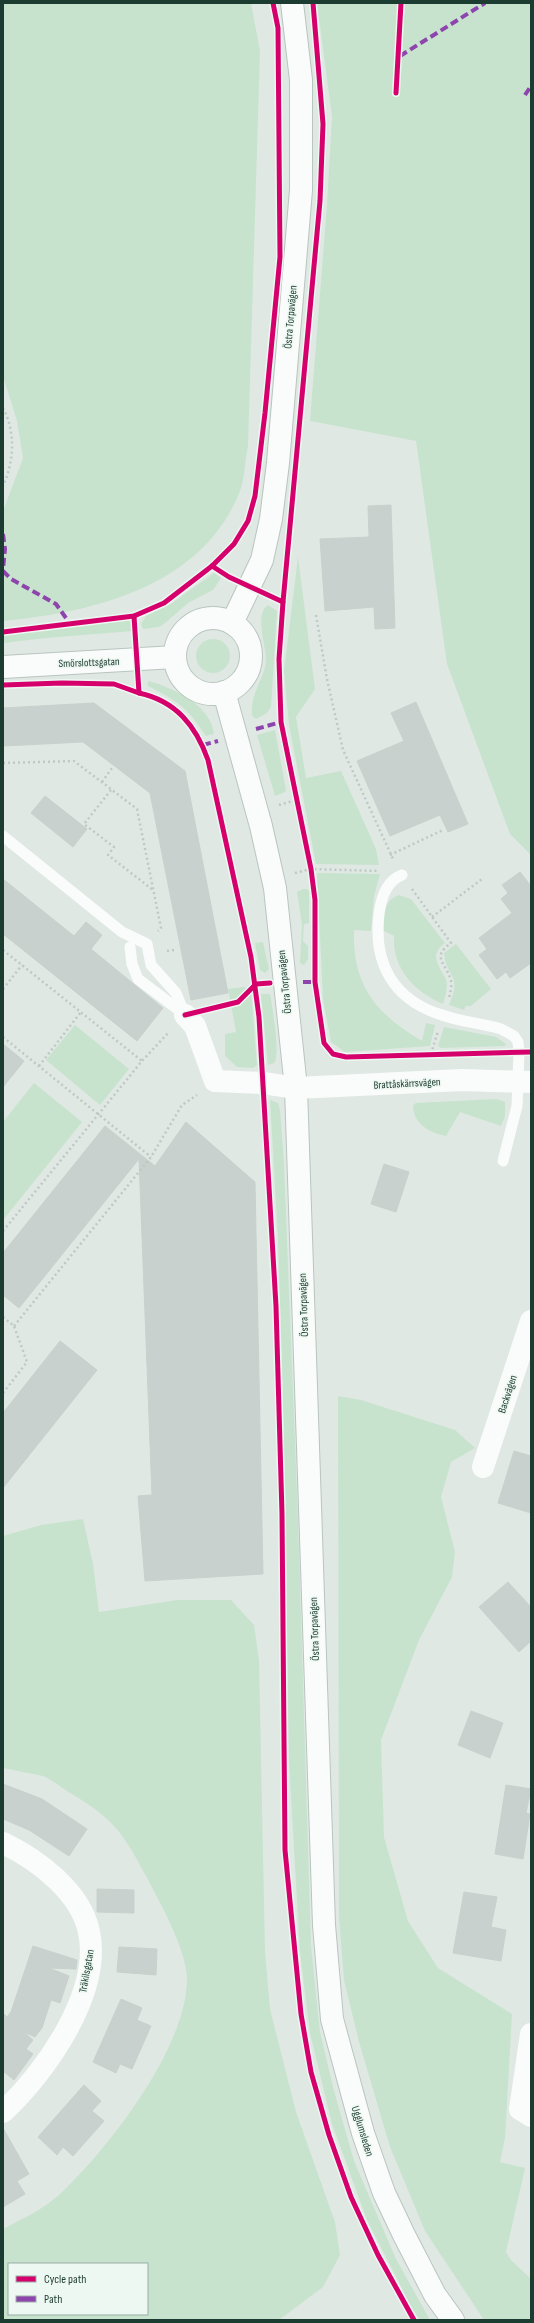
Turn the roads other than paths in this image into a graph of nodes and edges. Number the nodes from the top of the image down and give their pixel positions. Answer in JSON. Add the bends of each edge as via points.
{"nodes":[{"id":1,"x":292,"y":3,"type":"edge"},
{"id":2,"x":232,"y":624,"type":"junction"},
{"id":3,"x":175,"y":657,"type":"junction"},
{"id":4,"x":3,"y":667,"type":"edge"},
{"id":5,"x":224,"y":692,"type":"junction"},
{"id":6,"x":3,"y":836,"type":"edge"},
{"id":7,"x":399,"y":876,"type":"road end"},
{"id":8,"x":130,"y":947,"type":"dead end"},
{"id":9,"x":184,"y":1014,"type":"junction"},
{"id":10,"x":524,"y":1082,"type":"edge"},
{"id":11,"x":296,"y":1088,"type":"junction"},
{"id":12,"x":503,"y":1161,"type":"dead end"},
{"id":13,"x":531,"y":1321,"type":"edge"},
{"id":14,"x":483,"y":1467,"type":"dead end"},
{"id":15,"x":3,"y":1843,"type":"edge"},
{"id":16,"x":324,"y":1925,"type":"joint"},
{"id":17,"x":531,"y":2034,"type":"edge"},
{"id":18,"x":3,"y":2112,"type":"edge"},
{"id":19,"x":526,"y":2112,"type":"edge"},
{"id":20,"x":452,"y":2320,"type":"edge"}],
"edges":[{"from":1,"to":2,"type":"street","name":"Östra Torpavägen","via":[[301,80],[301,190],[278,463],[271,519],[262,560]]},
{"from":2,"to":3,"type":"street","via":[[217,618],[205,619],[194,624],[182,634]]},
{"from":2,"to":5,"type":"street","via":[[245,635],[250,661],[245,677],[239,684]]},
{"from":3,"to":4,"type":"street","name":"Smörslottsgatan"},
{"from":3,"to":5,"type":"street","via":[[180,676],[195,690],[214,694]]},
{"from":5,"to":11,"type":"street","name":"Östra Torpavägen","via":[[275,888]]},
{"from":6,"to":9,"type":"lane","via":[[122,932],[148,944],[151,965],[176,993]]},
{"from":7,"to":10,"type":"lane","via":[[381,896],[378,945],[382,964],[402,994],[416,1004],[443,1016],[484,1023],[508,1032],[518,1042]]},
{"from":8,"to":9,"type":"lane","via":[[132,964],[138,979]]},
{"from":9,"to":11,"type":"street","via":[[195,1026],[215,1081],[263,1083]]},
{"from":10,"to":11,"type":"street","name":"Brattåskärrsvägen","via":[[462,1080]]},
{"from":10,"to":12,"type":"lane"},
{"from":11,"to":16,"type":"street","name":"Östra Torpavägen"},
{"from":13,"to":14,"type":"street","name":"Backvägen"},
{"from":15,"to":18,"type":"street","name":"Träkilsgatan","via":[[41,1867],[72,1897],[89,1932],[91,1947],[84,1987],[68,2028],[34,2080]]},
{"from":16,"to":20,"type":"street","name":"Ugglumsleden","via":[[332,2019],[363,2133],[384,2193],[435,2295]]},
{"from":17,"to":19,"type":"street"}]}
